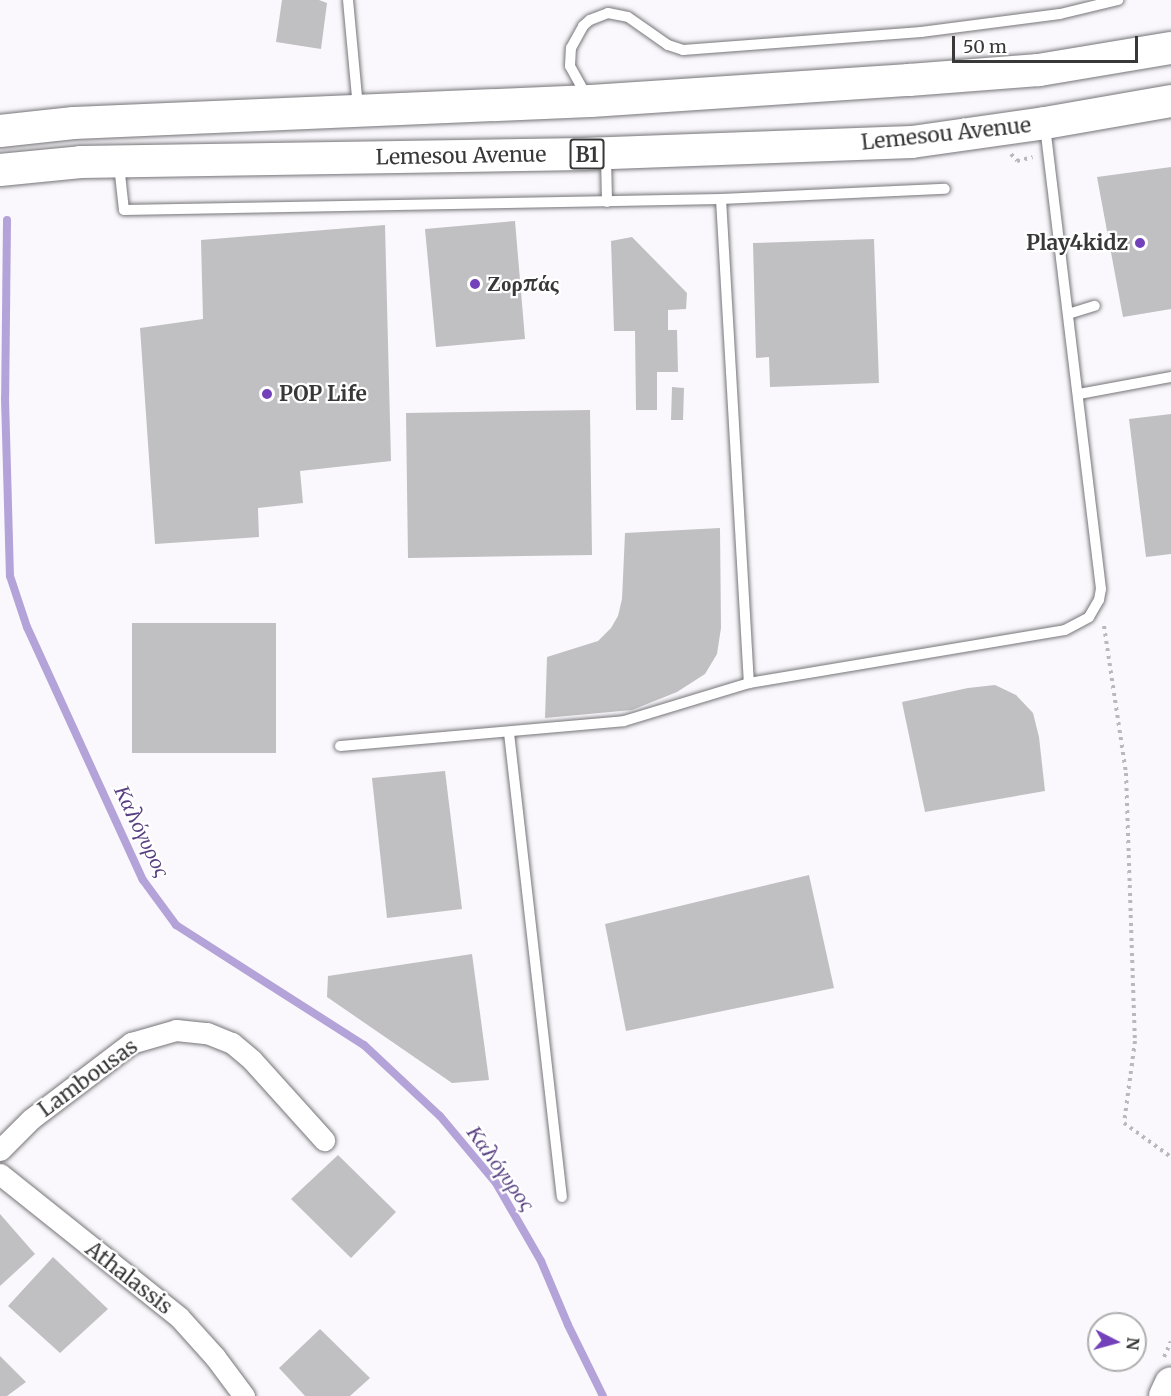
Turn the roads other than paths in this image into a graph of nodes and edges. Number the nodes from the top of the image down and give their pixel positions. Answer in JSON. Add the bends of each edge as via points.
{"nodes":[{"id":1,"x":348,"y":0,"type":"edge"},
{"id":2,"x":1118,"y":0,"type":"edge"},
{"id":3,"x":1171,"y":48,"type":"edge"},
{"id":4,"x":591,"y":101,"type":"junction"},
{"id":5,"x":1171,"y":101,"type":"edge"},
{"id":6,"x":358,"y":111,"type":"junction"},
{"id":7,"x":1045,"y":123,"type":"junction"},
{"id":8,"x":0,"y":131,"type":"edge"},
{"id":9,"x":606,"y":154,"type":"junction"},
{"id":10,"x":118,"y":161,"type":"junction"},
{"id":11,"x":0,"y":170,"type":"edge"},
{"id":12,"x":945,"y":189,"type":"dead end"},
{"id":13,"x":721,"y":200,"type":"junction"},
{"id":14,"x":607,"y":201,"type":"junction"},
{"id":15,"x":1095,"y":306,"type":"dead end"},
{"id":16,"x":1068,"y":314,"type":"junction"},
{"id":17,"x":1171,"y":377,"type":"edge"},
{"id":18,"x":1079,"y":394,"type":"junction"},
{"id":19,"x":749,"y":683,"type":"junction"},
{"id":20,"x":509,"y":733,"type":"junction"},
{"id":21,"x":340,"y":746,"type":"dead end"},
{"id":22,"x":324,"y":1140,"type":"dead end"},
{"id":23,"x":0,"y":1150,"type":"edge"},
{"id":24,"x":0,"y":1174,"type":"edge"},
{"id":25,"x":562,"y":1197,"type":"dead end"},
{"id":26,"x":1171,"y":1383,"type":"edge"},
{"id":27,"x":244,"y":1396,"type":"edge"},
{"id":28,"x":1165,"y":1396,"type":"edge"}],
"edges":[{"from":1,"to":6,"type":"lane"},
{"from":2,"to":4,"type":"lane","via":[[1060,14],[933,31],[682,50],[668,45],[628,17],[608,13],[583,26],[569,57],[578,83]]},
{"from":3,"to":4,"type":"main road","via":[[1039,70]]},
{"from":4,"to":6,"type":"main road"},
{"from":5,"to":7,"type":"main road","name":"Lemesou Avenue","number":"B1"},
{"from":6,"to":8,"type":"main road","via":[[74,123]]},
{"from":7,"to":9,"type":"main road","name":"Lemesou Avenue","number":"B1","via":[[912,142]]},
{"from":7,"to":16,"type":"lane"},
{"from":9,"to":10,"type":"main road","name":"Lemesou Avenue","number":"B1"},
{"from":9,"to":14,"type":"lane"},
{"from":10,"to":11,"type":"main road","name":"Lemesou Avenue","number":"B1"},
{"from":10,"to":14,"type":"lane","via":[[124,210]]},
{"from":12,"to":13,"type":"lane"},
{"from":13,"to":14,"type":"lane"},
{"from":13,"to":19,"type":"lane"},
{"from":15,"to":16,"type":"lane"},
{"from":16,"to":18,"type":"lane"},
{"from":17,"to":18,"type":"lane"},
{"from":18,"to":19,"type":"lane","via":[[1101,589],[1089,617],[1065,630]]},
{"from":19,"to":20,"type":"lane","via":[[624,721]]},
{"from":20,"to":21,"type":"lane"},
{"from":20,"to":25,"type":"lane"},
{"from":22,"to":23,"type":"street","name":"Lambousas","via":[[237,1047],[207,1033],[176,1030],[131,1043],[31,1119]]},
{"from":24,"to":27,"type":"street","name":"Athalassis","via":[[179,1317]]},
{"from":26,"to":28,"type":"main road"}]}
